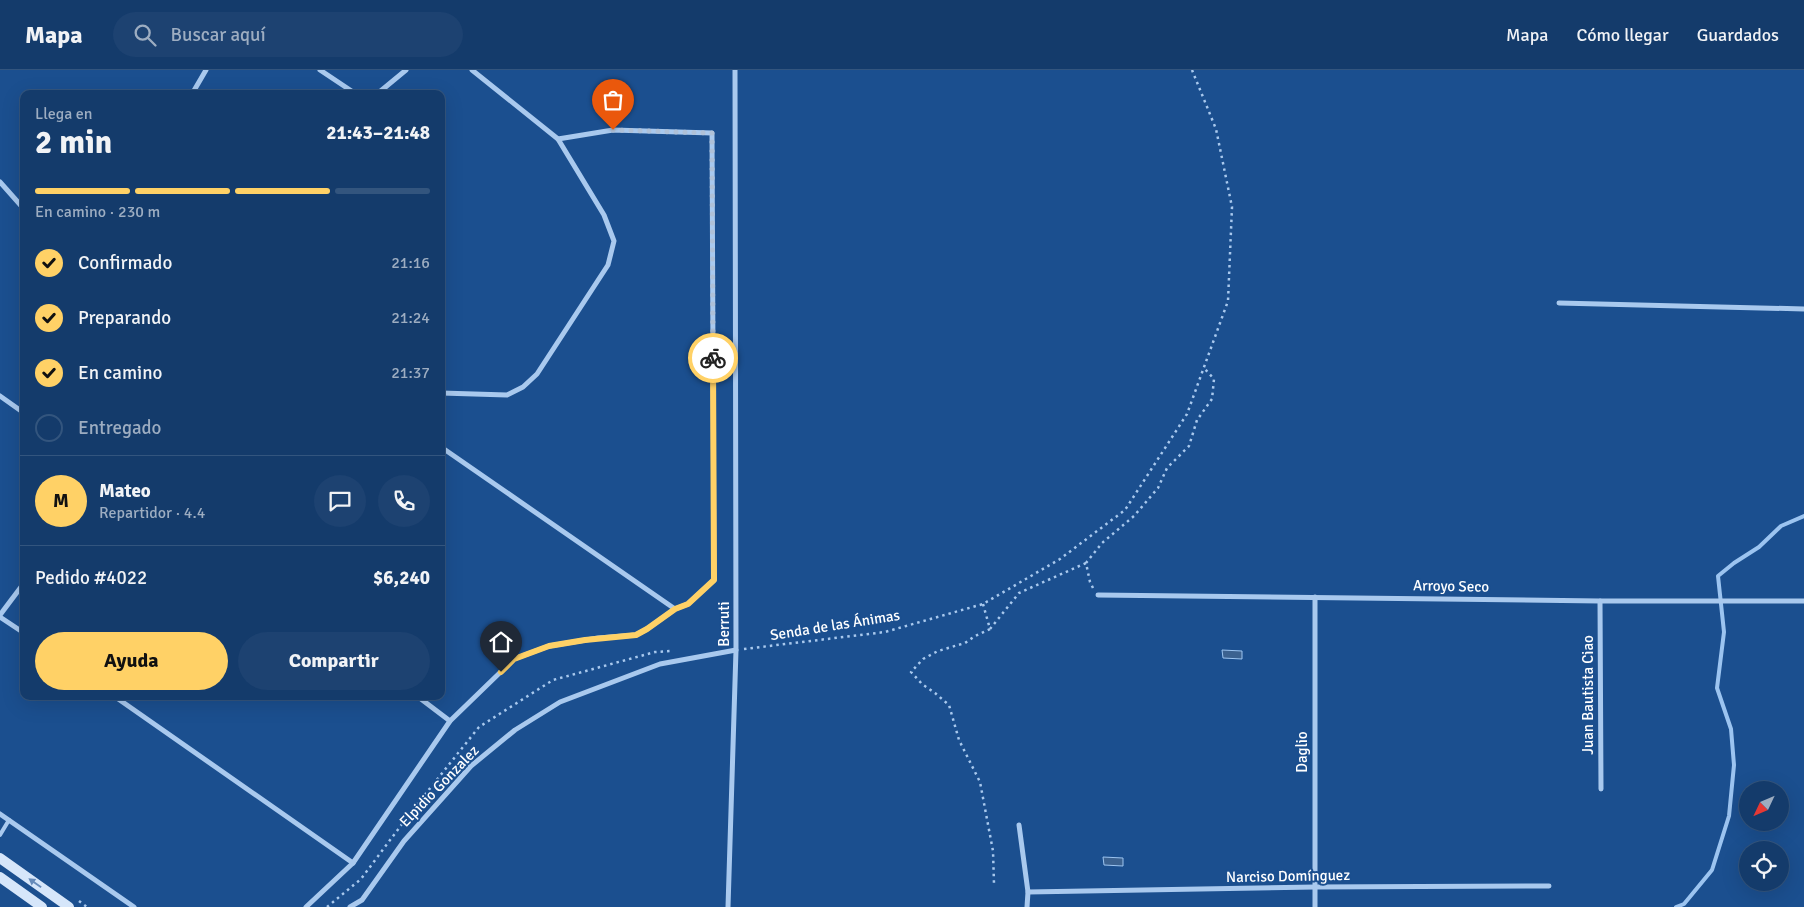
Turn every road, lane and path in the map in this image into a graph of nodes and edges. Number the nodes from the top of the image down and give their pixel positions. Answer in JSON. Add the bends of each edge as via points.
{"nodes":[{"id":1,"x":206,"y":70,"type":"edge"},
{"id":2,"x":320,"y":70,"type":"edge"},
{"id":3,"x":406,"y":70,"type":"edge"},
{"id":4,"x":472,"y":70,"type":"edge"},
{"id":5,"x":735,"y":70,"type":"edge"},
{"id":6,"x":1192,"y":70,"type":"edge"},
{"id":7,"x":194,"y":90,"type":"edge"},
{"id":8,"x":350,"y":90,"type":"edge"},
{"id":9,"x":382,"y":90,"type":"edge"},
{"id":10,"x":558,"y":139,"type":"junction"},
{"id":11,"x":0,"y":182,"type":"edge"},
{"id":12,"x":20,"y":204,"type":"edge"},
{"id":13,"x":1559,"y":303,"type":"dead end"},
{"id":14,"x":1804,"y":308,"type":"edge"},
{"id":15,"x":1204,"y":368,"type":"junction"},
{"id":16,"x":445,"y":393,"type":"edge"},
{"id":17,"x":0,"y":396,"type":"edge"},
{"id":18,"x":20,"y":410,"type":"edge"},
{"id":19,"x":445,"y":450,"type":"edge"},
{"id":20,"x":1086,"y":563,"type":"junction"},
{"id":21,"x":20,"y":588,"type":"edge"},
{"id":22,"x":1098,"y":595,"type":"joint"},
{"id":23,"x":1315,"y":597,"type":"junction"},
{"id":24,"x":1600,"y":601,"type":"junction"},
{"id":25,"x":1804,"y":601,"type":"edge"},
{"id":26,"x":983,"y":604,"type":"junction"},
{"id":27,"x":675,"y":609,"type":"junction"},
{"id":28,"x":0,"y":616,"type":"edge"},
{"id":29,"x":990,"y":629,"type":"junction"},
{"id":30,"x":20,"y":630,"type":"edge"},
{"id":31,"x":736,"y":650,"type":"junction"},
{"id":32,"x":120,"y":700,"type":"edge"},
{"id":33,"x":422,"y":700,"type":"edge"},
{"id":34,"x":450,"y":721,"type":"junction"},
{"id":35,"x":1601,"y":789,"type":"dead end"},
{"id":36,"x":0,"y":814,"type":"edge"},
{"id":37,"x":9,"y":820,"type":"junction"},
{"id":38,"x":1019,"y":825,"type":"dead end"},
{"id":39,"x":0,"y":835,"type":"edge"},
{"id":40,"x":0,"y":858,"type":"edge"},
{"id":41,"x":353,"y":863,"type":"junction"},
{"id":42,"x":0,"y":877,"type":"edge"},
{"id":43,"x":994,"y":884,"type":"dead end"},
{"id":44,"x":1548,"y":886,"type":"dead end"},
{"id":45,"x":1315,"y":887,"type":"junction"},
{"id":46,"x":1028,"y":892,"type":"junction"},
{"id":47,"x":42,"y":907,"type":"edge"},
{"id":48,"x":69,"y":907,"type":"edge"},
{"id":49,"x":134,"y":907,"type":"edge"},
{"id":50,"x":306,"y":907,"type":"edge"},
{"id":51,"x":350,"y":907,"type":"edge"},
{"id":52,"x":728,"y":907,"type":"edge"},
{"id":53,"x":1027,"y":907,"type":"edge"},
{"id":54,"x":1315,"y":907,"type":"edge"}],
"edges":[{"from":1,"to":7,"type":"street"},
{"from":2,"to":8,"type":"street"},
{"from":3,"to":9,"type":"street"},
{"from":4,"to":10,"type":"street"},
{"from":5,"to":31,"type":"street","name":"Berruti"},
{"from":6,"to":15,"type":"path","name":"Senda de las Ánimas","via":[[1216,129],[1232,207],[1228,301]]},
{"from":10,"to":16,"type":"street","via":[[604,215],[614,241],[608,264],[537,374],[524,387],[507,395]]},
{"from":10,"to":27,"type":"street","via":[[613,130],[712,133],[714,580],[688,604]]},
{"from":11,"to":12,"type":"street"},
{"from":13,"to":14,"type":"street"},
{"from":15,"to":20,"type":"path","via":[[1214,379],[1212,399],[1197,420],[1189,446],[1167,468],[1158,488],[1134,516],[1102,543]]},
{"from":15,"to":26,"type":"path","name":"Senda de las Ánimas","via":[[1187,414],[1125,510],[1060,559]]},
{"from":17,"to":18,"type":"street"},
{"from":19,"to":27,"type":"street"},
{"from":20,"to":22,"type":"path","via":[[1090,582]]},
{"from":20,"to":29,"type":"path","via":[[1019,593]]},
{"from":21,"to":28,"type":"street"},
{"from":22,"to":23,"type":"street","name":"Arroyo Seco"},
{"from":23,"to":24,"type":"street","name":"Arroyo Seco"},
{"from":23,"to":45,"type":"street","name":"Daglio"},
{"from":24,"to":25,"type":"street","name":"Arroyo Seco"},
{"from":24,"to":35,"type":"street","name":"Juan Bautista Ciao"},
{"from":26,"to":29,"type":"path"},
{"from":26,"to":31,"type":"path","name":"Senda de las Ánimas","via":[[885,632]]},
{"from":27,"to":34,"type":"street","via":[[636,635],[549,646],[514,659]]},
{"from":28,"to":30,"type":"street"},
{"from":29,"to":43,"type":"path","via":[[965,643],[923,659],[911,672],[949,705],[959,740],[980,782],[993,851]]},
{"from":31,"to":51,"type":"street","name":"Elpidio Gonzalez","via":[[660,664],[560,702],[515,730],[471,766],[404,841],[362,900]]},
{"from":31,"to":52,"type":"street","name":"Berruti"},
{"from":32,"to":41,"type":"street"},
{"from":33,"to":34,"type":"street"},
{"from":34,"to":41,"type":"street"},
{"from":36,"to":37,"type":"street"},
{"from":37,"to":39,"type":"lane"},
{"from":37,"to":49,"type":"street"},
{"from":38,"to":46,"type":"street"},
{"from":48,"to":40,"type":"main road","one_way":true},
{"from":41,"to":50,"type":"street"},
{"from":42,"to":47,"type":"main road"},
{"from":44,"to":45,"type":"street","name":"Narciso Domínguez"},
{"from":45,"to":46,"type":"street","name":"Narciso Domínguez"},
{"from":45,"to":54,"type":"street","name":"Daglio"},
{"from":46,"to":53,"type":"street"}]}
